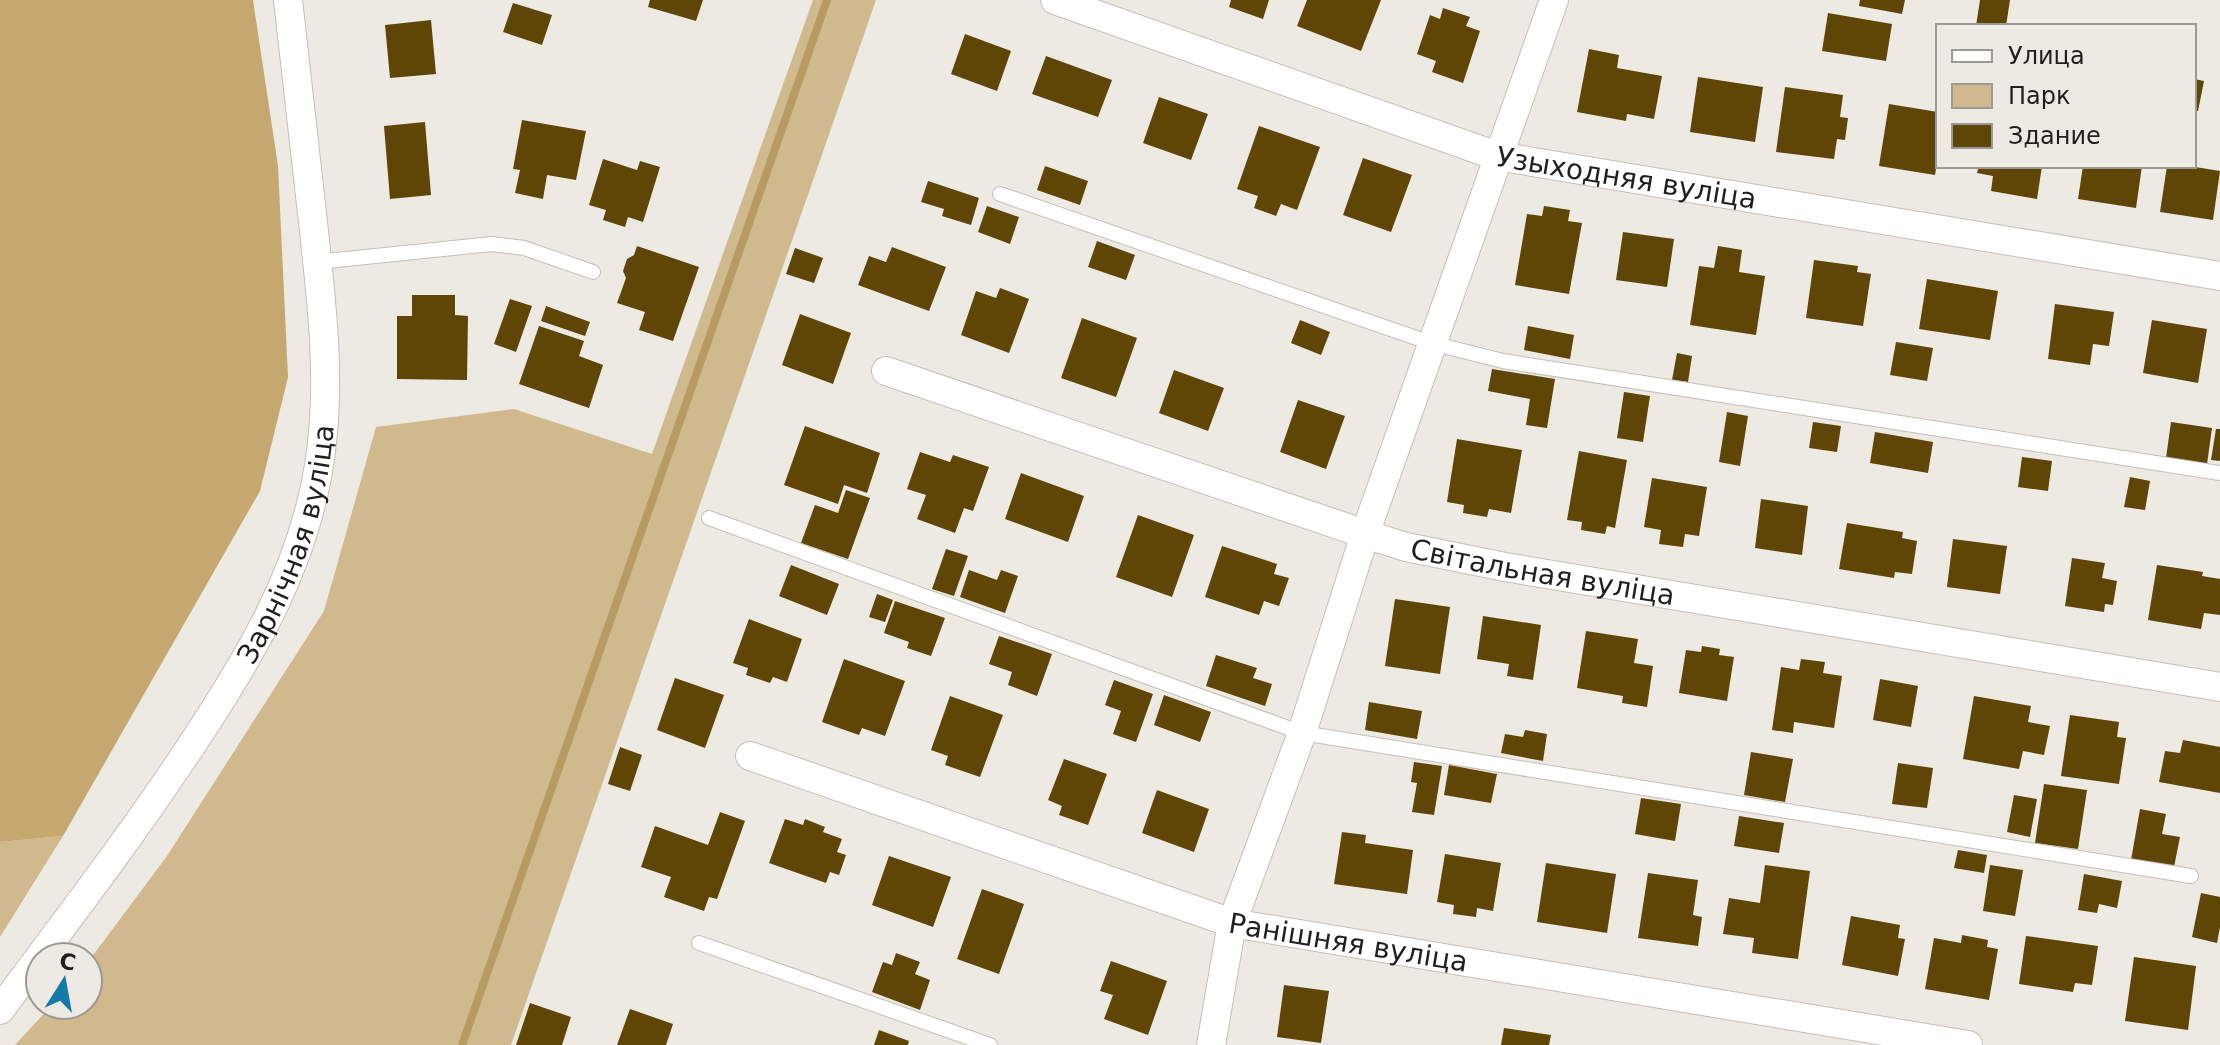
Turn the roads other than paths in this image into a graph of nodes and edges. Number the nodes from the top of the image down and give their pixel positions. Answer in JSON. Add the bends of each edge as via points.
{"nodes":[{"id":1,"x":288,"y":0,"type":"edge"},
{"id":2,"x":1055,"y":0,"type":"edge"},
{"id":3,"x":1554,"y":0,"type":"edge"},
{"id":4,"x":1497,"y":156,"type":"junction"},
{"id":5,"x":1000,"y":194,"type":"dead end"},
{"id":6,"x":317,"y":262,"type":"junction"},
{"id":7,"x":593,"y":272,"type":"dead end"},
{"id":8,"x":2220,"y":276,"type":"edge"},
{"id":9,"x":1431,"y":343,"type":"junction"},
{"id":10,"x":886,"y":371,"type":"dead end"},
{"id":11,"x":2220,"y":473,"type":"edge"},
{"id":12,"x":709,"y":518,"type":"dead end"},
{"id":13,"x":1365,"y":534,"type":"junction"},
{"id":14,"x":2220,"y":687,"type":"edge"},
{"id":15,"x":1302,"y":733,"type":"junction"},
{"id":16,"x":750,"y":756,"type":"dead end"},
{"id":17,"x":2191,"y":876,"type":"dead end"},
{"id":18,"x":1232,"y":923,"type":"junction"},
{"id":19,"x":699,"y":943,"type":"dead end"},
{"id":20,"x":0,"y":1010,"type":"edge"},
{"id":21,"x":990,"y":1045,"type":"edge"},
{"id":22,"x":1211,"y":1045,"type":"edge"},
{"id":23,"x":1968,"y":1045,"type":"edge"}],
"edges":[{"from":1,"to":6,"type":"street","name":"Зарнічная вуліца"},
{"from":2,"to":4,"type":"street","name":"Узыходняя вуліца"},
{"from":3,"to":4,"type":"street"},
{"from":4,"to":8,"type":"street","name":"Узыходняя вуліца"},
{"from":4,"to":9,"type":"street"},
{"from":5,"to":9,"type":"lane"},
{"from":6,"to":7,"type":"lane","via":[[492,244],[541,253]]},
{"from":6,"to":20,"type":"street","name":"Зарнічная вуліца","via":[[324,367],[322,449],[291,569],[269,618],[198,736]]},
{"from":9,"to":11,"type":"lane","via":[[1540,368]]},
{"from":9,"to":13,"type":"street"},
{"from":10,"to":13,"type":"street","name":"Світальная вуліца"},
{"from":12,"to":15,"type":"lane"},
{"from":13,"to":14,"type":"street","name":"Світальная вуліца","via":[[1505,567]]},
{"from":13,"to":15,"type":"street"},
{"from":15,"to":17,"type":"lane"},
{"from":15,"to":18,"type":"street"},
{"from":16,"to":18,"type":"street","name":"Ранішняя вуліца"},
{"from":18,"to":22,"type":"street"},
{"from":18,"to":23,"type":"street","name":"Ранішняя вуліца"},
{"from":19,"to":21,"type":"lane"}]}
